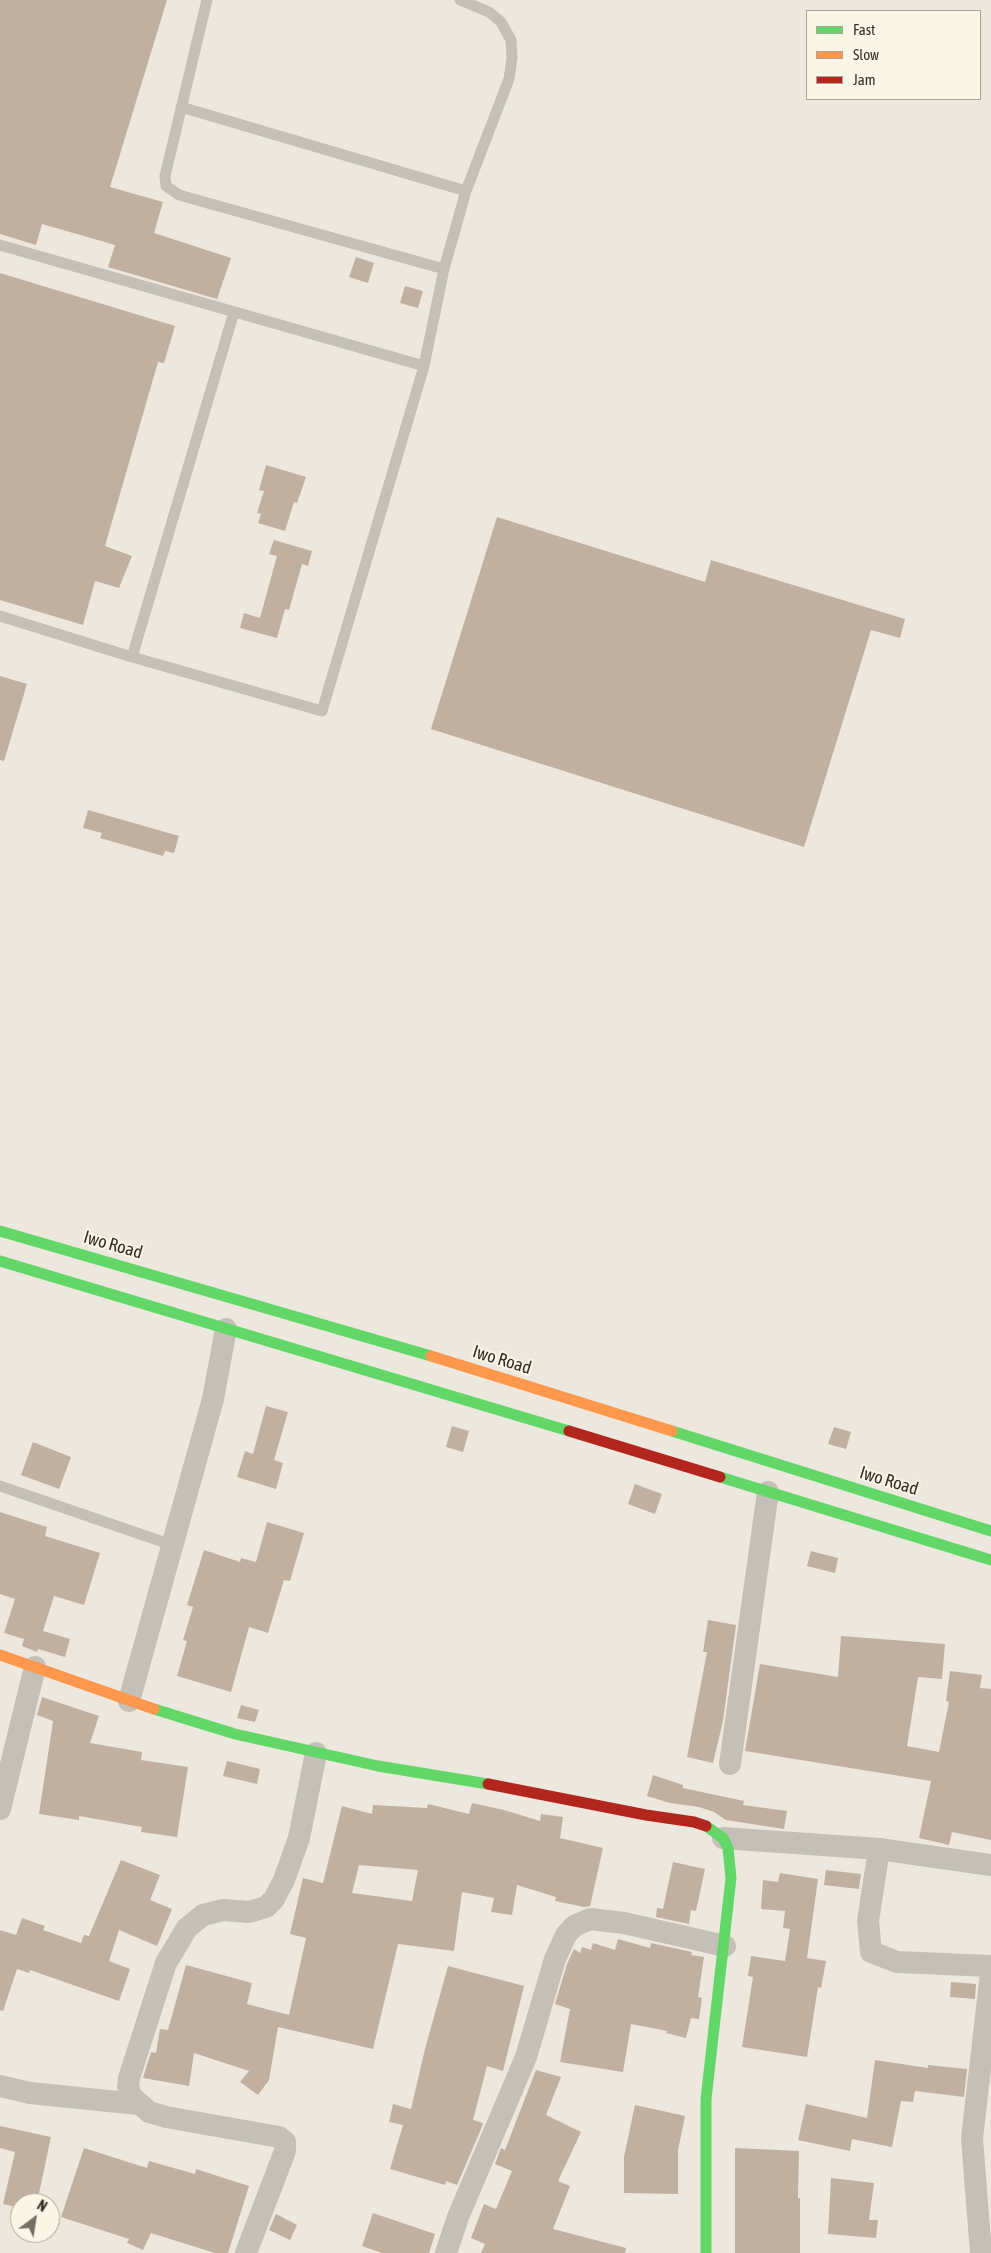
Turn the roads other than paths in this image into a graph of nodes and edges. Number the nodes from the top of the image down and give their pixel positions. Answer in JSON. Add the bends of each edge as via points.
{"nodes":[{"id":1,"x":207,"y":0,"type":"edge"},
{"id":2,"x":460,"y":0,"type":"edge"},
{"id":3,"x":181,"y":107,"type":"junction"},
{"id":4,"x":466,"y":191,"type":"junction"},
{"id":5,"x":0,"y":245,"type":"edge"},
{"id":6,"x":444,"y":269,"type":"junction"},
{"id":7,"x":234,"y":312,"type":"junction"},
{"id":8,"x":424,"y":366,"type":"junction"},
{"id":9,"x":0,"y":616,"type":"edge"},
{"id":10,"x":132,"y":657,"type":"junction"},
{"id":11,"x":0,"y":1231,"type":"edge"},
{"id":12,"x":0,"y":1261,"type":"edge"},
{"id":13,"x":293,"y":1316,"type":"junction"},
{"id":14,"x":226,"y":1329,"type":"junction"},
{"id":15,"x":286,"y":1338,"type":"junction"},
{"id":16,"x":0,"y":1486,"type":"edge"},
{"id":17,"x":768,"y":1492,"type":"junction"},
{"id":18,"x":991,"y":1531,"type":"edge"},
{"id":19,"x":172,"y":1545,"type":"junction"},
{"id":20,"x":991,"y":1560,"type":"edge"},
{"id":21,"x":0,"y":1655,"type":"edge"},
{"id":22,"x":36,"y":1667,"type":"junction"},
{"id":23,"x":129,"y":1701,"type":"junction"},
{"id":24,"x":316,"y":1754,"type":"junction"},
{"id":25,"x":730,"y":1764,"type":"dead end"},
{"id":26,"x":0,"y":1808,"type":"edge"},
{"id":27,"x":723,"y":1838,"type":"junction"},
{"id":28,"x":879,"y":1849,"type":"junction"},
{"id":29,"x":991,"y":1865,"type":"edge"},
{"id":30,"x":725,"y":1946,"type":"junction"},
{"id":31,"x":991,"y":1966,"type":"edge"},
{"id":32,"x":991,"y":1973,"type":"edge"},
{"id":33,"x":0,"y":2086,"type":"edge"},
{"id":34,"x":138,"y":2104,"type":"junction"},
{"id":35,"x":246,"y":2253,"type":"edge"},
{"id":36,"x":446,"y":2253,"type":"edge"},
{"id":37,"x":706,"y":2253,"type":"edge"},
{"id":38,"x":981,"y":2253,"type":"edge"}],
"edges":[{"from":1,"to":3,"type":"lane"},
{"from":2,"to":4,"type":"lane","via":[[489,12],[501,22],[512,40],[509,79]]},
{"from":3,"to":4,"type":"lane"},
{"from":3,"to":6,"type":"lane","via":[[165,176],[166,186],[173,192]]},
{"from":4,"to":6,"type":"lane"},
{"from":5,"to":7,"type":"lane"},
{"from":6,"to":8,"type":"lane"},
{"from":7,"to":8,"type":"lane"},
{"from":7,"to":10,"type":"lane"},
{"from":8,"to":10,"type":"lane","via":[[322,711]]},
{"from":9,"to":10,"type":"lane"},
{"from":11,"to":13,"type":"main road","name":"Iwo Road"},
{"from":12,"to":14,"type":"main road"},
{"from":13,"to":15,"type":"main road"},
{"from":13,"to":18,"type":"main road","name":"Iwo Road"},
{"from":14,"to":15,"type":"main road"},
{"from":14,"to":19,"type":"street","via":[[213,1399]]},
{"from":15,"to":17,"type":"main road"},
{"from":16,"to":19,"type":"lane"},
{"from":17,"to":20,"type":"main road"},
{"from":17,"to":25,"type":"street"},
{"from":19,"to":23,"type":"street"},
{"from":21,"to":22,"type":"main road"},
{"from":22,"to":23,"type":"main road"},
{"from":22,"to":26,"type":"street"},
{"from":23,"to":24,"type":"main road","via":[[235,1734]]},
{"from":24,"to":27,"type":"main road","via":[[694,1822],[709,1827]]},
{"from":24,"to":34,"type":"street","via":[[299,1838],[274,1899],[266,1908],[249,1912],[223,1910],[203,1915],[187,1928],[166,1963],[129,2078],[131,2096]]},
{"from":27,"to":28,"type":"street"},
{"from":27,"to":30,"type":"main road","via":[[728,1848],[731,1878]]},
{"from":28,"to":29,"type":"street"},
{"from":28,"to":31,"type":"street","via":[[868,1921],[871,1952],[897,1962]]},
{"from":30,"to":36,"type":"street","via":[[624,1923],[590,1919],[574,1926],[555,1959],[526,2057]]},
{"from":30,"to":37,"type":"main road","via":[[706,2099]]},
{"from":32,"to":38,"type":"street","via":[[972,2138]]},
{"from":33,"to":34,"type":"street"},
{"from":34,"to":35,"type":"street","via":[[149,2112],[166,2117],[279,2137],[285,2142]]}]}
